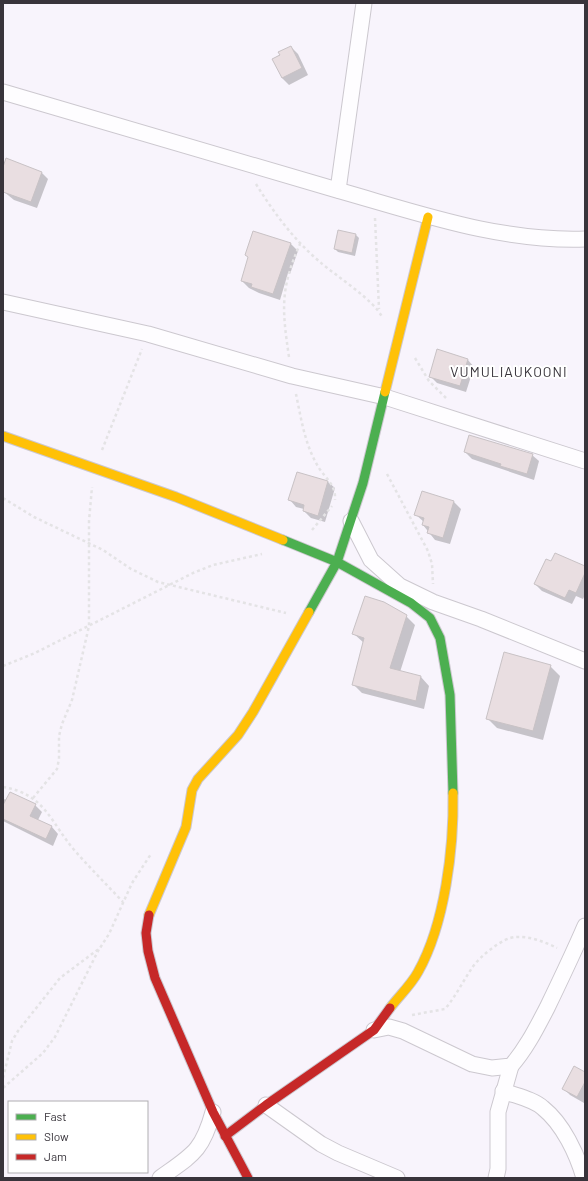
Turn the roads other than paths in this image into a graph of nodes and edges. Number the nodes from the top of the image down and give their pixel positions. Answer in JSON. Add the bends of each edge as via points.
{"nodes":[{"id":1,"x":364,"y":3,"type":"edge"},
{"id":2,"x":3,"y":92,"type":"edge"},
{"id":3,"x":338,"y":190,"type":"junction"},
{"id":4,"x":428,"y":217,"type":"junction"},
{"id":5,"x":585,"y":239,"type":"edge"},
{"id":6,"x":3,"y":302,"type":"edge"},
{"id":7,"x":385,"y":397,"type":"junction"},
{"id":8,"x":3,"y":436,"type":"edge"},
{"id":9,"x":585,"y":461,"type":"edge"},
{"id":10,"x":351,"y":521,"type":"junction"},
{"id":11,"x":337,"y":562,"type":"junction"},
{"id":12,"x":585,"y":662,"type":"edge"},
{"id":13,"x":585,"y":926,"type":"edge"},
{"id":14,"x":374,"y":1030,"type":"junction"},
{"id":15,"x":511,"y":1066,"type":"junction"},
{"id":16,"x":503,"y":1091,"type":"junction"},
{"id":17,"x":266,"y":1105,"type":"junction"},
{"id":18,"x":213,"y":1112,"type":"junction"},
{"id":19,"x":225,"y":1136,"type":"junction"},
{"id":20,"x":160,"y":1178,"type":"edge"},
{"id":21,"x":248,"y":1178,"type":"edge"},
{"id":22,"x":397,"y":1178,"type":"edge"},
{"id":23,"x":496,"y":1178,"type":"edge"},
{"id":24,"x":584,"y":1178,"type":"edge"}],
"edges":[{"from":1,"to":3,"type":"street"},
{"from":2,"to":3,"type":"street"},
{"from":3,"to":4,"type":"street"},
{"from":4,"to":5,"type":"street","via":[[541,240]]},
{"from":4,"to":7,"type":"street"},
{"from":6,"to":7,"type":"street","via":[[148,334],[292,376]]},
{"from":7,"to":9,"type":"street"},
{"from":7,"to":10,"type":"street"},
{"from":8,"to":11,"type":"street","via":[[176,496]]},
{"from":10,"to":11,"type":"street"},
{"from":10,"to":12,"type":"street","via":[[371,560],[400,586],[433,602],[488,621]]},
{"from":11,"to":14,"type":"street","via":[[411,604],[430,618],[440,638],[450,695],[453,810],[444,897],[434,935],[418,972]]},
{"from":11,"to":18,"type":"street","via":[[238,735],[198,779],[192,790],[186,827],[148,918],[148,951],[155,978]]},
{"from":13,"to":15,"type":"street","via":[[524,1052]]},
{"from":14,"to":15,"type":"street","via":[[389,1027],[418,1037],[472,1064],[492,1068]]},
{"from":14,"to":17,"type":"street"},
{"from":15,"to":16,"type":"street"},
{"from":16,"to":23,"type":"street","via":[[498,1112]]},
{"from":16,"to":24,"type":"street","via":[[543,1107],[556,1121]]},
{"from":17,"to":19,"type":"street"},
{"from":17,"to":22,"type":"street","via":[[338,1153]]},
{"from":18,"to":19,"type":"street"},
{"from":18,"to":20,"type":"street","via":[[208,1132],[197,1149]]},
{"from":19,"to":21,"type":"street"}]}
